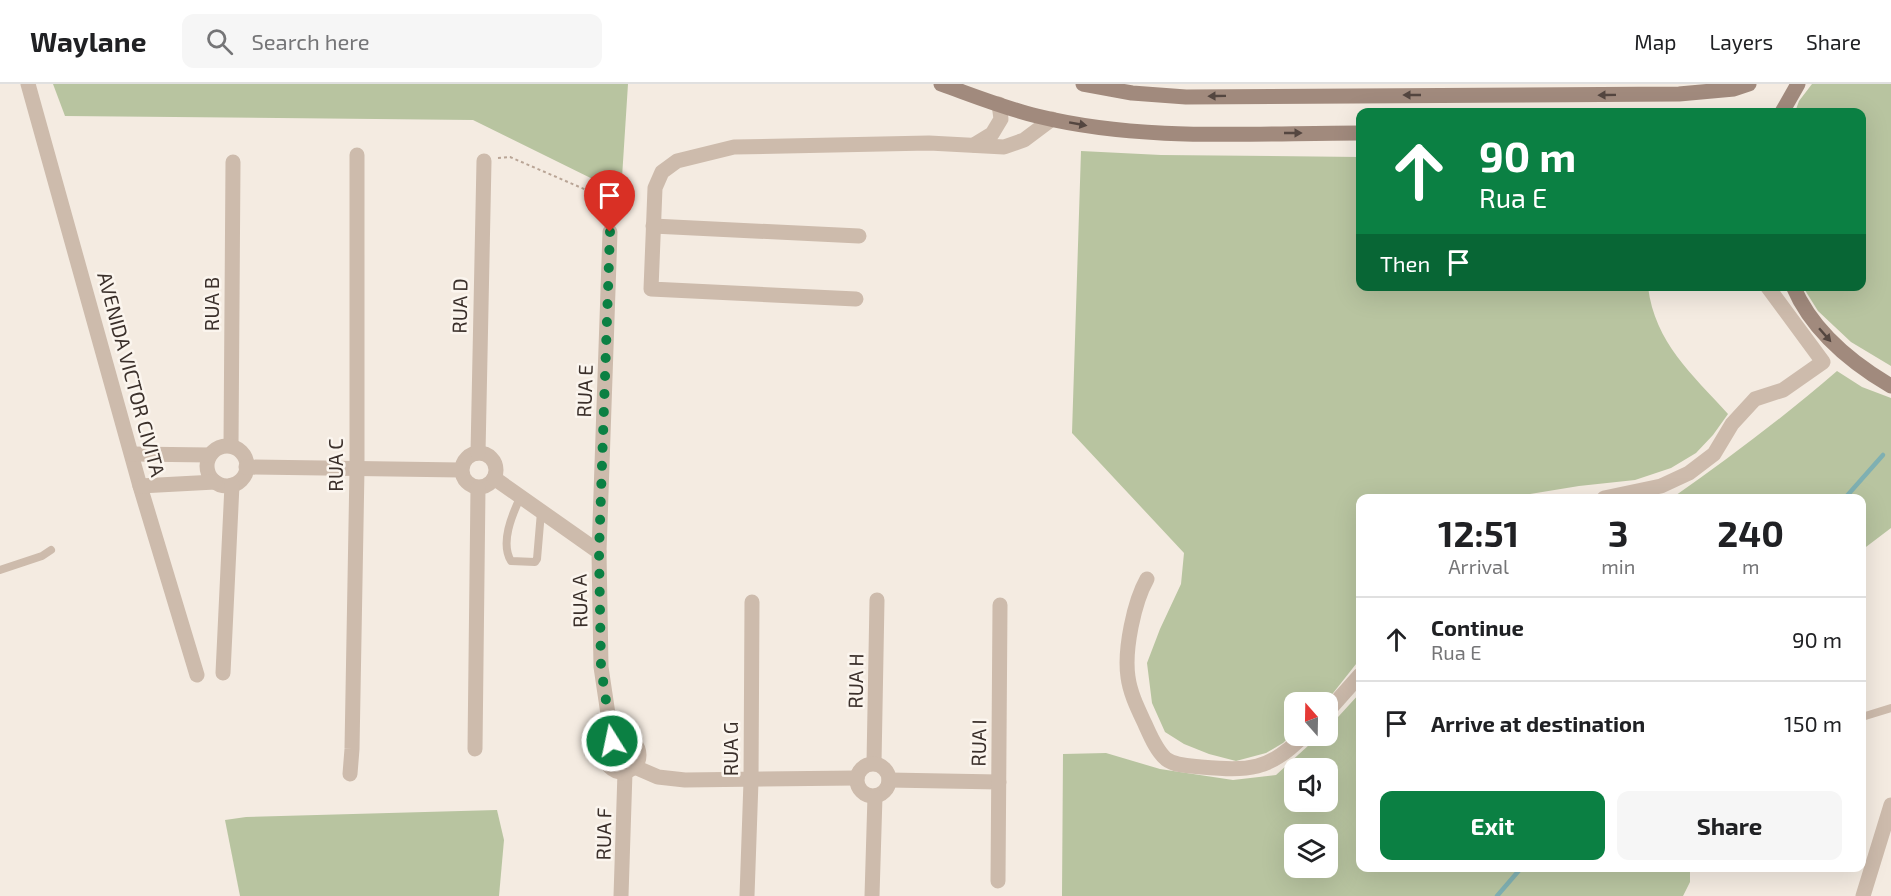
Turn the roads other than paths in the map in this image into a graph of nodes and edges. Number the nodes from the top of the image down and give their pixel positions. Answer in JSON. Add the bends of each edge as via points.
{"nodes":[{"id":1,"x":28,"y":84,"type":"edge"},
{"id":2,"x":941,"y":84,"type":"edge"},
{"id":3,"x":1083,"y":84,"type":"edge"},
{"id":4,"x":1749,"y":84,"type":"edge"},
{"id":5,"x":1798,"y":84,"type":"edge"},
{"id":6,"x":1121,"y":87,"type":"edge"},
{"id":7,"x":1158,"y":90,"type":"edge"},
{"id":8,"x":999,"y":104,"type":"junction"},
{"id":9,"x":1784,"y":108,"type":"edge"},
{"id":10,"x":1052,"y":119,"type":"junction"},
{"id":11,"x":1356,"y":133,"type":"edge"},
{"id":12,"x":974,"y":145,"type":"junction"},
{"id":13,"x":357,"y":155,"type":"dead end"},
{"id":14,"x":484,"y":161,"type":"road end"},
{"id":15,"x":233,"y":162,"type":"dead end"},
{"id":16,"x":653,"y":226,"type":"junction"},
{"id":17,"x":610,"y":232,"type":"road end"},
{"id":18,"x":859,"y":236,"type":"dead end"},
{"id":19,"x":1771,"y":291,"type":"edge"},
{"id":20,"x":1791,"y":291,"type":"edge"},
{"id":21,"x":1795,"y":291,"type":"edge"},
{"id":22,"x":856,"y":299,"type":"dead end"},
{"id":23,"x":1801,"y":305,"type":"junction"},
{"id":24,"x":1891,"y":386,"type":"edge"},
{"id":25,"x":231,"y":446,"type":"junction"},
{"id":26,"x":478,"y":453,"type":"junction"},
{"id":27,"x":132,"y":454,"type":"junction"},
{"id":28,"x":210,"y":455,"type":"junction"},
{"id":29,"x":246,"y":467,"type":"junction"},
{"id":30,"x":357,"y":469,"type":"junction"},
{"id":31,"x":461,"y":470,"type":"junction"},
{"id":32,"x":494,"y":478,"type":"junction"},
{"id":33,"x":215,"y":482,"type":"junction"},
{"id":34,"x":231,"y":485,"type":"junction"},
{"id":35,"x":140,"y":486,"type":"junction"},
{"id":36,"x":478,"y":488,"type":"junction"},
{"id":37,"x":1623,"y":494,"type":"edge"},
{"id":38,"x":520,"y":498,"type":"junction"},
{"id":39,"x":541,"y":512,"type":"junction"},
{"id":40,"x":51,"y":550,"type":"dead end"},
{"id":41,"x":599,"y":552,"type":"junction"},
{"id":42,"x":0,"y":570,"type":"edge"},
{"id":43,"x":1148,"y":579,"type":"dead end"},
{"id":44,"x":877,"y":600,"type":"dead end"},
{"id":45,"x":752,"y":602,"type":"dead end"},
{"id":46,"x":1000,"y":605,"type":"dead end"},
{"id":47,"x":223,"y":673,"type":"dead end"},
{"id":48,"x":197,"y":675,"type":"dead end"},
{"id":49,"x":1356,"y":680,"type":"edge"},
{"id":50,"x":1338,"y":700,"type":"edge"},
{"id":51,"x":1891,"y":708,"type":"edge"},
{"id":52,"x":1866,"y":716,"type":"edge"},
{"id":53,"x":612,"y":741,"type":"junction"},
{"id":54,"x":1291,"y":746,"type":"edge"},
{"id":55,"x":475,"y":749,"type":"dead end"},
{"id":56,"x":874,"y":764,"type":"junction"},
{"id":57,"x":630,"y":770,"type":"junction"},
{"id":58,"x":350,"y":774,"type":"dead end"},
{"id":59,"x":857,"y":778,"type":"junction"},
{"id":60,"x":890,"y":780,"type":"junction"},
{"id":61,"x":751,"y":781,"type":"junction"},
{"id":62,"x":999,"y":782,"type":"junction"},
{"id":63,"x":875,"y":796,"type":"junction"},
{"id":64,"x":1891,"y":805,"type":"edge"},
{"id":65,"x":998,"y":881,"type":"dead end"},
{"id":66,"x":621,"y":896,"type":"edge"},
{"id":67,"x":747,"y":896,"type":"edge"},
{"id":68,"x":872,"y":896,"type":"edge"},
{"id":69,"x":1863,"y":896,"type":"edge"}],
"edges":[{"from":1,"to":27,"type":"street","name":"AVENIDA VICTOR CIVITA"},
{"from":2,"to":8,"type":"main road"},
{"from":3,"to":6,"type":"main road"},
{"from":4,"to":7,"type":"main road","one_way":true,"via":[[1679,94]]},
{"from":5,"to":9,"type":"main road"},
{"from":6,"to":7,"type":"main road"},
{"from":8,"to":10,"type":"main road"},
{"from":8,"to":12,"type":"street","via":[[1001,119],[992,134]]},
{"from":10,"to":11,"type":"main road","one_way":true,"via":[[1121,131]]},
{"from":10,"to":12,"type":"street","via":[[1024,140],[1004,147]]},
{"from":12,"to":16,"type":"street","via":[[734,147],[702,153],[677,161],[662,172],[655,188]]},
{"from":13,"to":30,"type":"street","name":"RUA C"},
{"from":14,"to":26,"type":"street","name":"RUA D"},
{"from":15,"to":25,"type":"street","name":"RUA B"},
{"from":16,"to":18,"type":"street"},
{"from":16,"to":22,"type":"street","via":[[651,289]]},
{"from":17,"to":41,"type":"street","name":"RUA E"},
{"from":19,"to":37,"type":"street","via":[[1823,362],[1782,390],[1755,399],[1732,424],[1714,454],[1689,473],[1661,486]]},
{"from":20,"to":23,"type":"main road"},
{"from":21,"to":23,"type":"main road"},
{"from":23,"to":24,"type":"main road","one_way":true,"via":[[1839,351]]},
{"from":25,"to":28,"type":"street","via":[[219,447]]},
{"from":25,"to":29,"type":"street","via":[[244,456]]},
{"from":26,"to":31,"type":"street","via":[[464,460]]},
{"from":26,"to":32,"type":"street","via":[[492,459],[496,468]]},
{"from":27,"to":28,"type":"street"},
{"from":27,"to":35,"type":"street","name":"AVENIDA VICTOR CIVITA"},
{"from":28,"to":33,"type":"street","via":[[207,470]]},
{"from":29,"to":30,"type":"street"},
{"from":29,"to":34,"type":"street","via":[[240,480]]},
{"from":30,"to":31,"type":"street"},
{"from":30,"to":58,"type":"street","name":"RUA C"},
{"from":31,"to":36,"type":"street","via":[[466,483]]},
{"from":32,"to":36,"type":"street"},
{"from":32,"to":38,"type":"street","name":"RUA A"},
{"from":33,"to":34,"type":"street"},
{"from":33,"to":35,"type":"street"},
{"from":34,"to":47,"type":"street"},
{"from":35,"to":48,"type":"street","name":"AVENIDA VICTOR CIVITA"},
{"from":36,"to":55,"type":"street"},
{"from":38,"to":39,"type":"street","name":"RUA A"},
{"from":38,"to":39,"type":"lane","via":[[508,534],[511,561],[537,559]]},
{"from":39,"to":41,"type":"street","name":"RUA A"},
{"from":40,"to":42,"type":"lane"},
{"from":41,"to":53,"type":"street","name":"RUA A","via":[[601,667]]},
{"from":43,"to":54,"type":"street","via":[[1134,615],[1127,675],[1160,753],[1181,765],[1235,770],[1275,760]]},
{"from":44,"to":56,"type":"street","name":"RUA H"},
{"from":45,"to":61,"type":"street","name":"RUA G"},
{"from":46,"to":62,"type":"street","name":"RUA I"},
{"from":49,"to":50,"type":"street"},
{"from":51,"to":52,"type":"lane"},
{"from":53,"to":57,"type":"street","via":[[605,750],[606,762],[614,770]]},
{"from":53,"to":57,"type":"street","via":[[633,741],[639,751],[638,762]]},
{"from":56,"to":59,"type":"street","via":[[864,766]]},
{"from":56,"to":60,"type":"street","via":[[883,767]]},
{"from":57,"to":61,"type":"street","via":[[685,780]]},
{"from":57,"to":66,"type":"street","name":"RUA F"},
{"from":59,"to":61,"type":"street"},
{"from":59,"to":63,"type":"street","via":[[862,792]]},
{"from":60,"to":62,"type":"street"},
{"from":60,"to":63,"type":"street","via":[[884,792]]},
{"from":61,"to":67,"type":"street","name":"RUA G"},
{"from":62,"to":65,"type":"street","name":"RUA I"},
{"from":63,"to":68,"type":"street"},
{"from":64,"to":69,"type":"street"}]}
